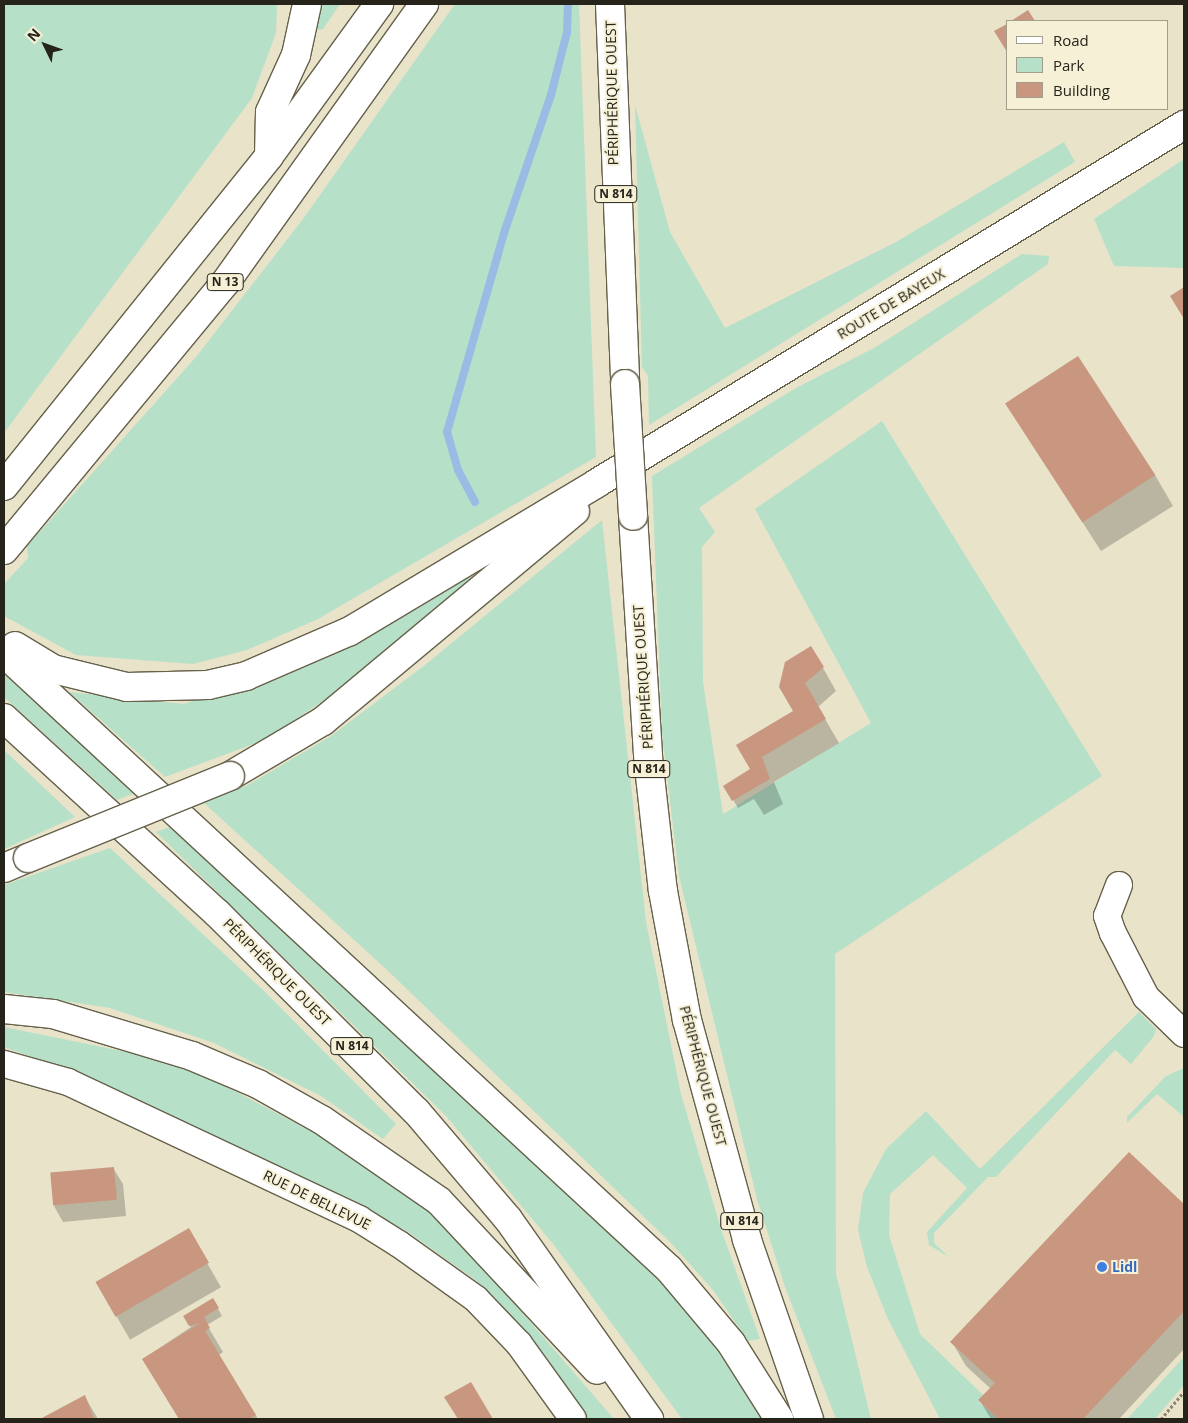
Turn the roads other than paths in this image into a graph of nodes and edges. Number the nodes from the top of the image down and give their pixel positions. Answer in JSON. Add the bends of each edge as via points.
{"nodes":[{"id":1,"x":307,"y":4,"type":"edge"},
{"id":2,"x":379,"y":4,"type":"edge"},
{"id":3,"x":424,"y":4,"type":"edge"},
{"id":4,"x":610,"y":4,"type":"edge"},
{"id":5,"x":1184,"y":125,"type":"edge"},
{"id":6,"x":269,"y":156,"type":"junction"},
{"id":7,"x":597,"y":482,"type":"junction"},
{"id":8,"x":4,"y":486,"type":"edge"},
{"id":9,"x":6,"y":548,"type":"edge"},
{"id":10,"x":4,"y":638,"type":"edge"},
{"id":11,"x":4,"y":653,"type":"edge"},
{"id":12,"x":4,"y":718,"type":"edge"},
{"id":13,"x":16,"y":863,"type":"edge"},
{"id":14,"x":1119,"y":885,"type":"dead end"},
{"id":15,"x":4,"y":1008,"type":"edge"},
{"id":16,"x":1184,"y":1034,"type":"edge"},
{"id":17,"x":4,"y":1064,"type":"edge"},
{"id":18,"x":573,"y":1419,"type":"edge"},
{"id":19,"x":641,"y":1419,"type":"edge"},
{"id":20,"x":649,"y":1419,"type":"edge"},
{"id":21,"x":779,"y":1419,"type":"edge"},
{"id":22,"x":808,"y":1419,"type":"edge"}],
"edges":[{"from":1,"to":6,"type":"main road","via":[[296,55],[270,112]]},
{"from":2,"to":6,"type":"main road"},
{"from":3,"to":9,"type":"main road","number":"N 13","via":[[225,283]]},
{"from":4,"to":22,"type":"main road","name":"PÉRIPHÉRIQUE OUEST","number":"N 814","bridge":true,"via":[[625,384],[649,767],[663,891],[687,1020],[747,1240]]},
{"from":5,"to":7,"type":"main road","name":"ROUTE DE BAYEUX"},
{"from":6,"to":8,"type":"main road"},
{"from":7,"to":10,"type":"main road","name":"ROUTE DE BAYEUX","via":[[350,631],[246,676],[153,690],[104,684],[53,670]]},
{"from":7,"to":13,"type":"main road","bridge":true,"via":[[580,506],[323,721],[230,776]]},
{"from":11,"to":21,"type":"main road","via":[[669,1269],[731,1343]]},
{"from":12,"to":20,"type":"main road","name":"PÉRIPHÉRIQUE OUEST","number":"N 814","via":[[217,913],[416,1111],[508,1219]]},
{"from":14,"to":16,"type":"street","via":[[1107,916],[1113,933],[1146,997]]},
{"from":15,"to":19,"type":"main road","via":[[53,1014],[192,1056],[258,1084],[322,1120],[439,1201]]},
{"from":17,"to":18,"type":"street","name":"RUE DE BELLEVUE","via":[[68,1082],[383,1234],[476,1299],[519,1344]]}]}
